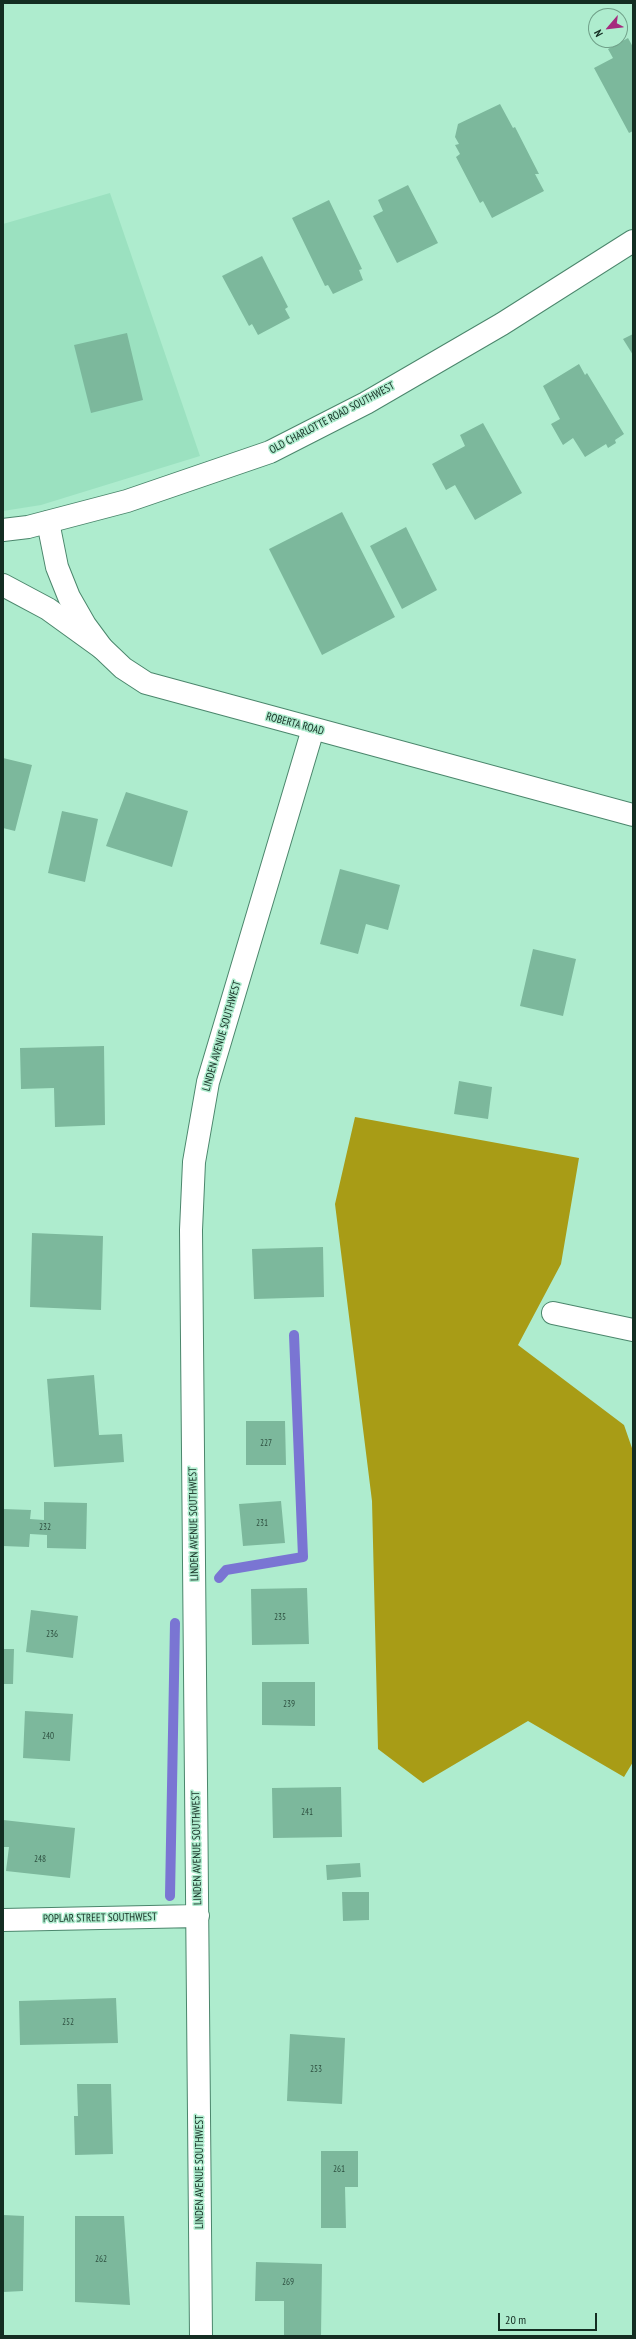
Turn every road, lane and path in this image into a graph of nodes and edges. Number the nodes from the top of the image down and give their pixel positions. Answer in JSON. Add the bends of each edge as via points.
{"nodes":[{"id":1,"x":633,"y":241,"type":"edge"},
{"id":2,"x":48,"y":522,"type":"junction"},
{"id":3,"x":3,"y":530,"type":"edge"},
{"id":4,"x":3,"y":585,"type":"edge"},
{"id":5,"x":102,"y":648,"type":"junction"},
{"id":6,"x":313,"y":729,"type":"junction"},
{"id":7,"x":633,"y":815,"type":"edge"},
{"id":8,"x":553,"y":1312,"type":"dead end"},
{"id":9,"x":633,"y":1330,"type":"edge"},
{"id":10,"x":198,"y":1916,"type":"junction"},
{"id":11,"x":3,"y":1920,"type":"edge"},
{"id":12,"x":202,"y":2336,"type":"edge"}],
"edges":[{"from":1,"to":2,"type":"street","name":"OLD CHARLOTTE ROAD SOUTHWEST","via":[[502,324],[380,395],[270,452],[127,501]]},
{"from":2,"to":3,"type":"street","name":"OLD CHARLOTTE ROAD SOUTHWEST"},
{"from":2,"to":5,"type":"street","name":"ROBERTA ROAD","via":[[57,566],[69,597]]},
{"from":4,"to":5,"type":"street","via":[[48,609]]},
{"from":5,"to":6,"type":"street","name":"ROBERTA ROAD","via":[[123,668],[146,683]]},
{"from":6,"to":7,"type":"street","name":"ROBERTA ROAD"},
{"from":6,"to":10,"type":"street","name":"LINDEN AVENUE SOUTHWEST","via":[[208,1082],[194,1162],[190,1230]]},
{"from":8,"to":9,"type":"street"},
{"from":10,"to":11,"type":"street","name":"POPLAR STREET SOUTHWEST"},
{"from":10,"to":12,"type":"street","name":"LINDEN AVENUE SOUTHWEST"}]}
